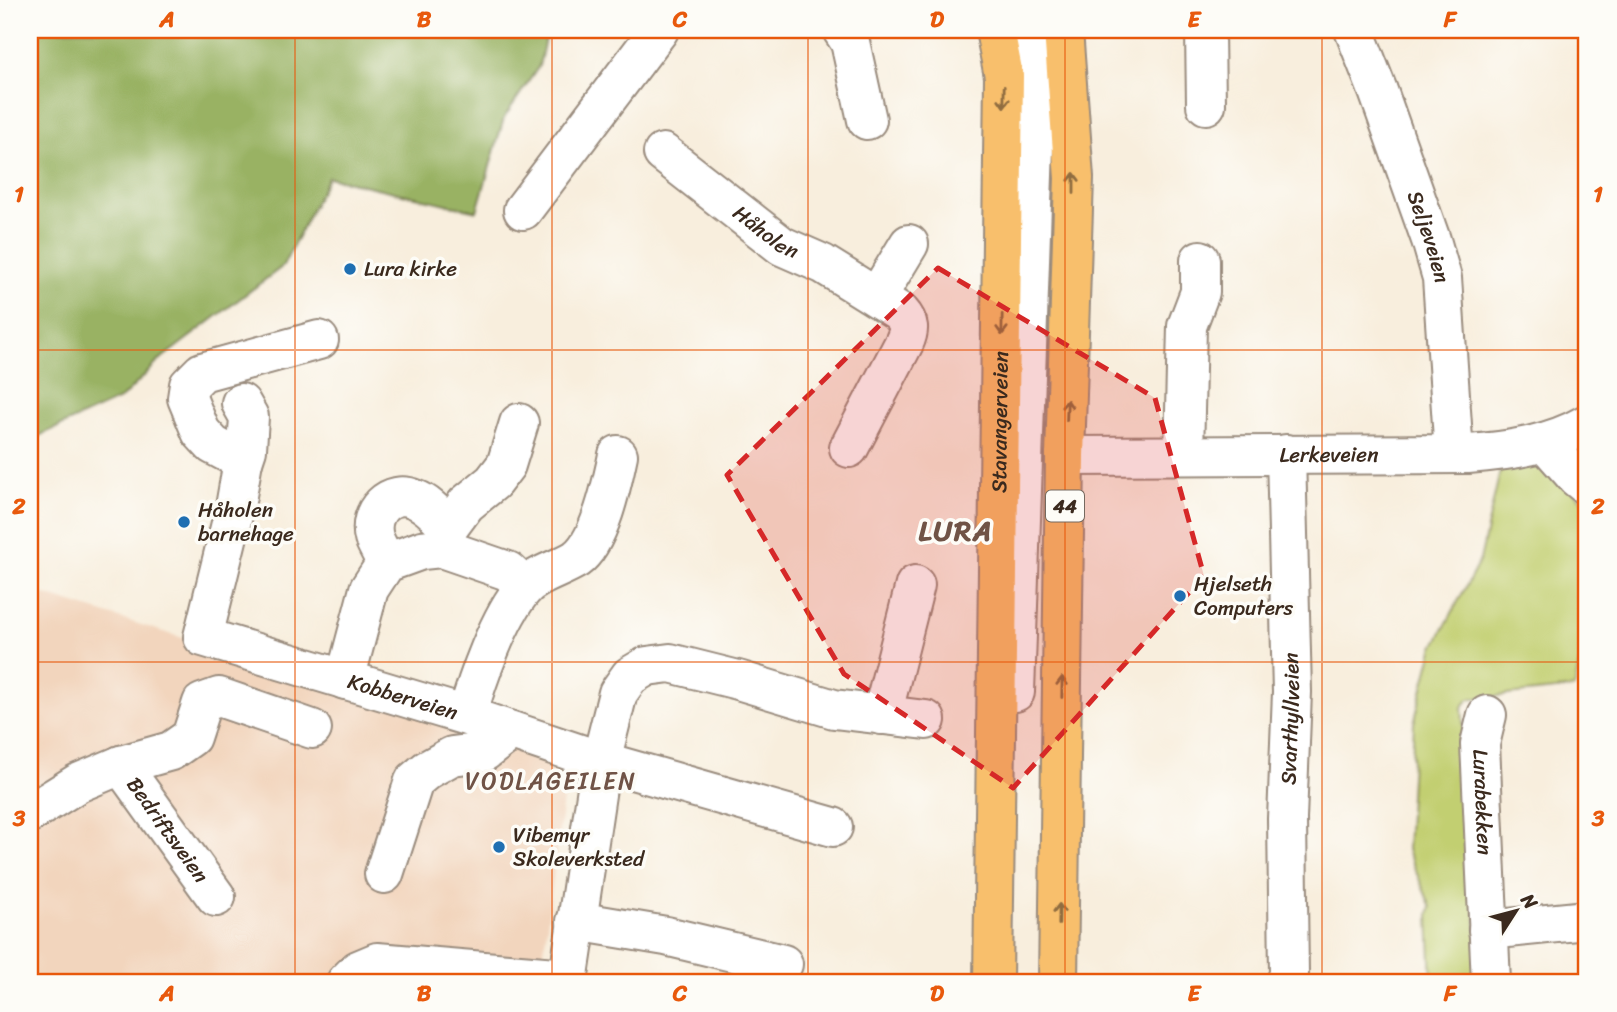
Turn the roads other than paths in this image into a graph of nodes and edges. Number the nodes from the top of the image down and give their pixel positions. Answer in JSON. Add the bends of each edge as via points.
{"nodes":[{"id":1,"x":659,"y":30,"type":"edge"},
{"id":2,"x":842,"y":30,"type":"edge"},
{"id":3,"x":995,"y":30,"type":"edge"},
{"id":4,"x":1027,"y":30,"type":"edge"},
{"id":5,"x":1062,"y":30,"type":"edge"},
{"id":6,"x":1205,"y":30,"type":"edge"},
{"id":7,"x":1354,"y":30,"type":"edge"},
{"id":8,"x":1206,"y":105,"type":"dead end"},
{"id":9,"x":867,"y":120,"type":"dead end"},
{"id":10,"x":663,"y":153,"type":"dead end"},
{"id":11,"x":523,"y":210,"type":"dead end"},
{"id":12,"x":909,"y":244,"type":"dead end"},
{"id":13,"x":1200,"y":260,"type":"dead end"},
{"id":14,"x":877,"y":297,"type":"junction"},
{"id":15,"x":319,"y":340,"type":"dead end"},
{"id":16,"x":241,"y":403,"type":"dead end"},
{"id":17,"x":519,"y":423,"type":"dead end"},
{"id":18,"x":1587,"y":424,"type":"edge"},
{"id":19,"x":1545,"y":442,"type":"junction"},
{"id":20,"x":849,"y":448,"type":"dead end"},
{"id":21,"x":1184,"y":454,"type":"junction"},
{"id":22,"x":1286,"y":454,"type":"junction"},
{"id":23,"x":1454,"y":454,"type":"junction"},
{"id":24,"x":618,"y":455,"type":"dead end"},
{"id":25,"x":1065,"y":456,"type":"junction"},
{"id":26,"x":243,"y":461,"type":"junction"},
{"id":27,"x":1587,"y":486,"type":"edge"},
{"id":28,"x":445,"y":537,"type":"junction"},
{"id":29,"x":386,"y":562,"type":"junction"},
{"id":30,"x":915,"y":585,"type":"dead end"},
{"id":31,"x":525,"y":587,"type":"junction"},
{"id":32,"x":345,"y":680,"type":"junction"},
{"id":33,"x":883,"y":715,"type":"junction"},
{"id":34,"x":1487,"y":715,"type":"dead end"},
{"id":35,"x":467,"y":716,"type":"junction"},
{"id":36,"x":926,"y":720,"type":"dead end"},
{"id":37,"x":312,"y":729,"type":"dead end"},
{"id":38,"x":511,"y":731,"type":"junction"},
{"id":39,"x":601,"y":761,"type":"junction"},
{"id":40,"x":121,"y":765,"type":"junction"},
{"id":41,"x":30,"y":813,"type":"edge"},
{"id":42,"x":833,"y":827,"type":"dead end"},
{"id":43,"x":384,"y":874,"type":"dead end"},
{"id":44,"x":216,"y":897,"type":"dead end"},
{"id":45,"x":576,"y":920,"type":"junction"},
{"id":46,"x":1587,"y":920,"type":"edge"},
{"id":47,"x":1488,"y":930,"type":"junction"},
{"id":48,"x":783,"y":964,"type":"dead end"},
{"id":49,"x":568,"y":980,"type":"edge"},
{"id":50,"x":346,"y":982,"type":"edge"},
{"id":51,"x":993,"y":982,"type":"edge"},
{"id":52,"x":1005,"y":982,"type":"edge"},
{"id":53,"x":1058,"y":982,"type":"edge"},
{"id":54,"x":1286,"y":982,"type":"edge"},
{"id":55,"x":1491,"y":982,"type":"edge"}],
"edges":[{"from":1,"to":11,"type":"street"},
{"from":2,"to":9,"type":"street","via":[[850,42]]},
{"from":3,"to":51,"type":"main road","name":"Stavangerveien","one_way":true,"via":[[1004,89]]},
{"from":4,"to":52,"type":"street","via":[[1037,89]]},
{"from":25,"to":5,"type":"main road","number":"44","one_way":true,"via":[[1074,178]]},
{"from":6,"to":8,"type":"street"},
{"from":7,"to":23,"type":"street","name":"Seljeveien","via":[[1441,278]]},
{"from":10,"to":14,"type":"street","name":"Håholen","via":[[782,246],[823,264]]},
{"from":12,"to":14,"type":"street"},
{"from":13,"to":21,"type":"street","via":[[1200,292],[1187,326]]},
{"from":14,"to":20,"type":"street","name":"Håholen","via":[[907,320],[908,333]]},
{"from":15,"to":26,"type":"street","via":[[202,372],[189,385],[187,398],[201,432],[213,445]]},
{"from":16,"to":26,"type":"street","via":[[250,426]]},
{"from":17,"to":28,"type":"street","via":[[506,465],[466,504]]},
{"from":18,"to":19,"type":"street","name":"Lerkeveien"},
{"from":19,"to":23,"type":"street","name":"Lerkeveien","via":[[1497,452]]},
{"from":19,"to":27,"type":"street"},
{"from":21,"to":22,"type":"street","name":"Lerkeveien"},
{"from":21,"to":25,"type":"street","name":"Lerkeveien"},
{"from":22,"to":23,"type":"street","name":"Lerkeveien"},
{"from":22,"to":54,"type":"street","name":"Svarthyllveien","via":[[1292,692]]},
{"from":24,"to":31,"type":"street","via":[[611,488],[586,550]]},
{"from":53,"to":25,"type":"main road","number":"44","one_way":true},
{"from":26,"to":32,"type":"street","name":"Kobberveien","via":[[203,637]]},
{"from":28,"to":29,"type":"street"},
{"from":28,"to":29,"type":"street","via":[[427,505],[405,495],[395,496],[377,510],[373,522],[374,537]]},
{"from":28,"to":31,"type":"street","via":[[508,571]]},
{"from":29,"to":32,"type":"street","via":[[369,589]]},
{"from":30,"to":33,"type":"street"},
{"from":31,"to":35,"type":"street","via":[[502,624]]},
{"from":32,"to":35,"type":"street","name":"Kobberveien"},
{"from":33,"to":36,"type":"street"},
{"from":33,"to":39,"type":"street","via":[[834,709],[670,663],[648,666],[630,676],[618,693]]},
{"from":34,"to":47,"type":"street","name":"Lurabekken","via":[[1480,744]]},
{"from":35,"to":38,"type":"street","name":"Kobberveien"},
{"from":37,"to":40,"type":"street","name":"Bedriftsveien","via":[[219,697],[202,703],[191,737],[171,751]]},
{"from":38,"to":39,"type":"street","name":"Kobberveien"},
{"from":38,"to":43,"type":"street","via":[[484,752],[452,756],[414,781]]},
{"from":39,"to":42,"type":"street","name":"Kobberveien"},
{"from":39,"to":45,"type":"street"},
{"from":40,"to":41,"type":"street","name":"Bedriftsveien","via":[[78,783]]},
{"from":40,"to":44,"type":"street","name":"Bedriftsveien"},
{"from":45,"to":48,"type":"street"},
{"from":45,"to":49,"type":"street"},
{"from":46,"to":47,"type":"street"},
{"from":47,"to":55,"type":"street","name":"Lurabekken"},
{"from":49,"to":50,"type":"street","via":[[377,962],[358,970]]}]}
